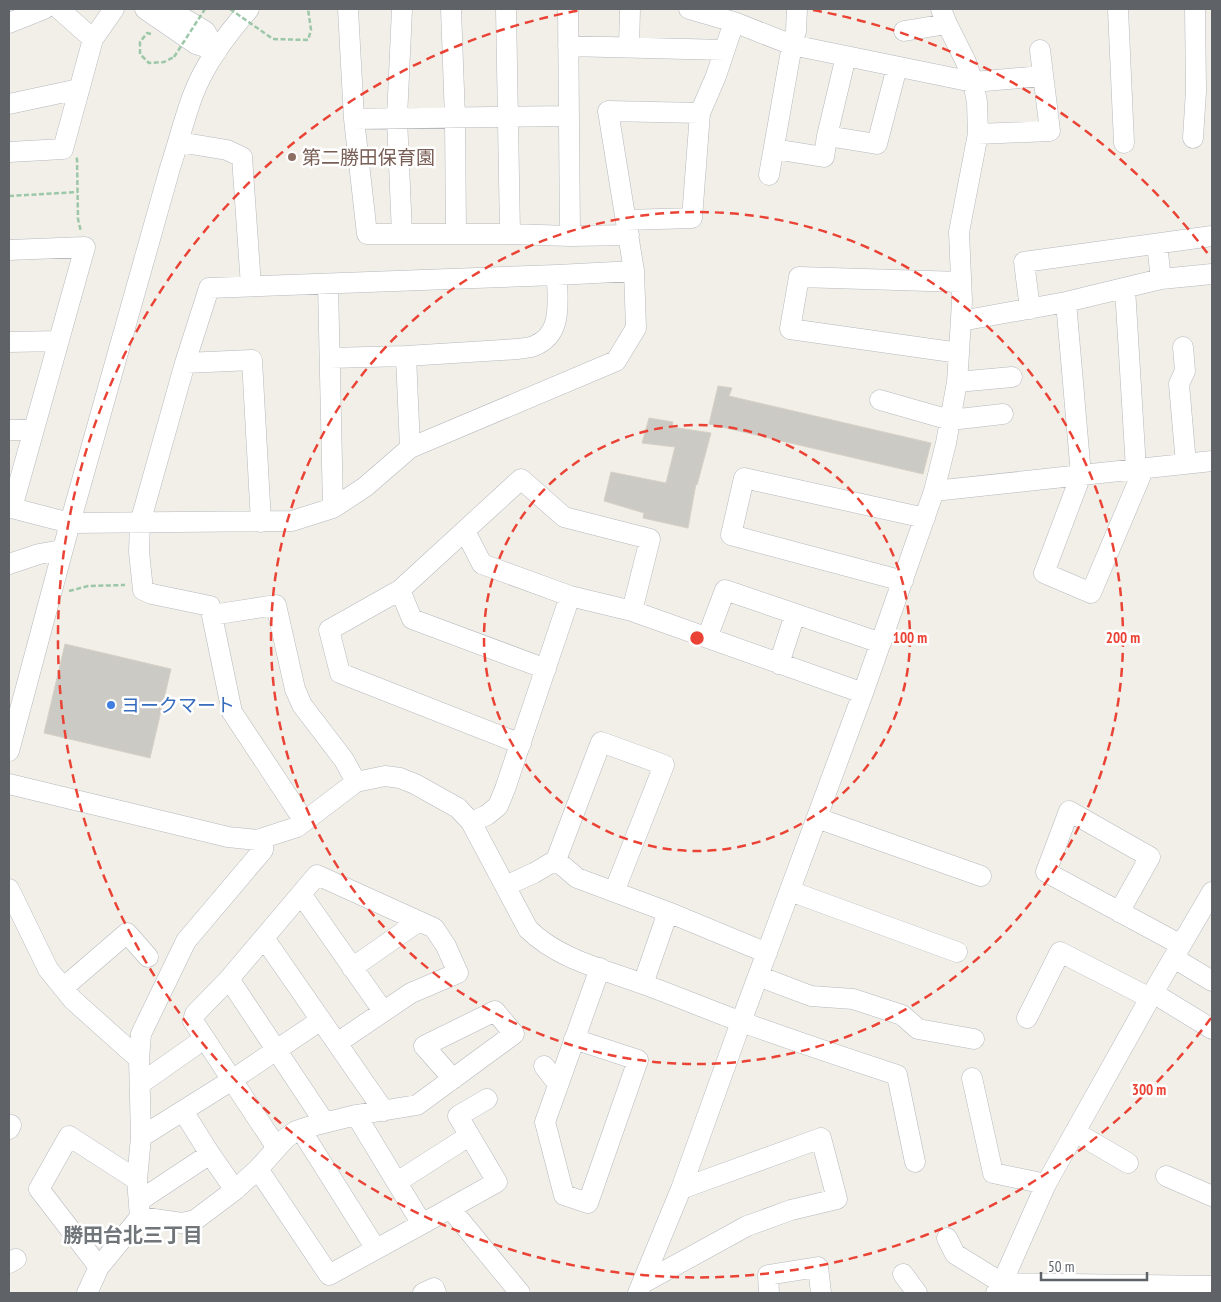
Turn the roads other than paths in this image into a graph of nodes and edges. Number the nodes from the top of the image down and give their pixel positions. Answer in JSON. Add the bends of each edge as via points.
{"nodes":[{"id":1,"x":44,"y":9,"type":"edge"},
{"id":2,"x":59,"y":9,"type":"edge"},
{"id":3,"x":114,"y":9,"type":"edge"},
{"id":4,"x":145,"y":9,"type":"edge"},
{"id":5,"x":168,"y":9,"type":"edge"},
{"id":6,"x":249,"y":9,"type":"edge"},
{"id":7,"x":348,"y":9,"type":"edge"},
{"id":8,"x":402,"y":9,"type":"edge"},
{"id":9,"x":451,"y":9,"type":"edge"},
{"id":10,"x":506,"y":9,"type":"edge"},
{"id":11,"x":568,"y":9,"type":"edge"},
{"id":12,"x":630,"y":9,"type":"edge"},
{"id":13,"x":690,"y":9,"type":"edge"},
{"id":14,"x":797,"y":9,"type":"edge"},
{"id":15,"x":1118,"y":9,"type":"edge"},
{"id":16,"x":1195,"y":9,"type":"edge"},
{"id":17,"x":944,"y":13,"type":"edge"},
{"id":18,"x":734,"y":22,"type":"junction"},
{"id":19,"x":9,"y":23,"type":"edge"},
{"id":20,"x":904,"y":31,"type":"dead end"},
{"id":21,"x":93,"y":40,"type":"junction"},
{"id":22,"x":792,"y":45,"type":"junction"},
{"id":23,"x":568,"y":46,"type":"junction"},
{"id":24,"x":629,"y":47,"type":"junction"},
{"id":25,"x":725,"y":50,"type":"junction"},
{"id":26,"x":1040,"y":50,"type":"dead end"},
{"id":27,"x":217,"y":51,"type":"junction"},
{"id":28,"x":846,"y":56,"type":"junction"},
{"id":29,"x":897,"y":67,"type":"junction"},
{"id":30,"x":1043,"y":76,"type":"junction"},
{"id":31,"x":973,"y":82,"type":"junction"},
{"id":32,"x":79,"y":89,"type":"junction"},
{"id":33,"x":9,"y":104,"type":"edge"},
{"id":34,"x":700,"y":113,"type":"junction"},
{"id":35,"x":569,"y":116,"type":"junction"},
{"id":36,"x":508,"y":117,"type":"junction"},
{"id":37,"x":397,"y":118,"type":"junction"},
{"id":38,"x":454,"y":118,"type":"junction"},
{"id":39,"x":354,"y":119,"type":"junction"},
{"id":40,"x":978,"y":134,"type":"junction"},
{"id":41,"x":827,"y":136,"type":"junction"},
{"id":42,"x":1194,"y":138,"type":"dead end"},
{"id":43,"x":179,"y":142,"type":"junction"},
{"id":44,"x":1124,"y":143,"type":"dead end"},
{"id":45,"x":774,"y":149,"type":"junction"},
{"id":46,"x":9,"y":152,"type":"edge"},
{"id":47,"x":769,"y":175,"type":"dead end"},
{"id":48,"x":628,"y":228,"type":"junction"},
{"id":49,"x":402,"y":234,"type":"junction"},
{"id":50,"x":456,"y":234,"type":"junction"},
{"id":51,"x":510,"y":234,"type":"junction"},
{"id":52,"x":570,"y":236,"type":"junction"},
{"id":53,"x":1212,"y":236,"type":"edge"},
{"id":54,"x":1157,"y":244,"type":"junction"},
{"id":55,"x":9,"y":250,"type":"edge"},
{"id":56,"x":634,"y":271,"type":"junction"},
{"id":57,"x":1212,"y":274,"type":"edge"},
{"id":58,"x":557,"y":275,"type":"junction"},
{"id":59,"x":1161,"y":279,"type":"junction"},
{"id":60,"x":961,"y":282,"type":"junction"},
{"id":61,"x":328,"y":284,"type":"junction"},
{"id":62,"x":251,"y":286,"type":"junction"},
{"id":63,"x":1125,"y":288,"type":"junction"},
{"id":64,"x":1066,"y":302,"type":"junction"},
{"id":65,"x":1030,"y":309,"type":"junction"},
{"id":66,"x":961,"y":321,"type":"junction"},
{"id":67,"x":59,"y":340,"type":"junction"},
{"id":68,"x":9,"y":342,"type":"edge"},
{"id":69,"x":1183,"y":347,"type":"dead end"},
{"id":70,"x":959,"y":353,"type":"junction"},
{"id":71,"x":406,"y":356,"type":"junction"},
{"id":72,"x":330,"y":358,"type":"junction"},
{"id":73,"x":184,"y":363,"type":"junction"},
{"id":74,"x":1012,"y":377,"type":"dead end"},
{"id":75,"x":957,"y":382,"type":"junction"},
{"id":76,"x":880,"y":400,"type":"dead end"},
{"id":77,"x":1003,"y":414,"type":"dead end"},
{"id":78,"x":950,"y":420,"type":"junction"},
{"id":79,"x":9,"y":430,"type":"edge"},
{"id":80,"x":33,"y":430,"type":"junction"},
{"id":81,"x":410,"y":448,"type":"junction"},
{"id":82,"x":1212,"y":461,"type":"edge"},
{"id":83,"x":1186,"y":464,"type":"junction"},
{"id":84,"x":1140,"y":469,"type":"junction"},
{"id":85,"x":1080,"y":475,"type":"junction"},
{"id":86,"x":934,"y":491,"type":"junction"},
{"id":87,"x":10,"y":508,"type":"edge"},
{"id":88,"x":333,"y":508,"type":"junction"},
{"id":89,"x":925,"y":518,"type":"junction"},
{"id":90,"x":261,"y":522,"type":"junction"},
{"id":91,"x":70,"y":523,"type":"junction"},
{"id":92,"x":140,"y":523,"type":"junction"},
{"id":93,"x":465,"y":531,"type":"junction"},
{"id":94,"x":62,"y":550,"type":"junction"},
{"id":95,"x":9,"y":564,"type":"edge"},
{"id":96,"x":903,"y":580,"type":"junction"},
{"id":97,"x":400,"y":590,"type":"junction"},
{"id":98,"x":570,"y":596,"type":"junction"},
{"id":99,"x":632,"y":611,"type":"junction"},
{"id":100,"x":795,"y":614,"type":"junction"},
{"id":101,"x":212,"y":615,"type":"junction"},
{"id":102,"x":707,"y":638,"type":"junction"},
{"id":103,"x":881,"y":643,"type":"junction"},
{"id":104,"x":779,"y":664,"type":"junction"},
{"id":105,"x":546,"y":670,"type":"junction"},
{"id":106,"x":863,"y":693,"type":"junction"},
{"id":107,"x":521,"y":744,"type":"junction"},
{"id":108,"x":9,"y":751,"type":"edge"},
{"id":109,"x":356,"y":782,"type":"junction"},
{"id":110,"x":9,"y":784,"type":"edge"},
{"id":111,"x":817,"y":818,"type":"junction"},
{"id":112,"x":304,"y":821,"type":"junction"},
{"id":113,"x":471,"y":822,"type":"junction"},
{"id":114,"x":263,"y":838,"type":"junction"},
{"id":115,"x":556,"y":860,"type":"junction"},
{"id":116,"x":981,"y":876,"type":"dead end"},
{"id":117,"x":506,"y":886,"type":"junction"},
{"id":118,"x":9,"y":889,"type":"edge"},
{"id":119,"x":790,"y":891,"type":"junction"},
{"id":120,"x":614,"y":892,"type":"junction"},
{"id":121,"x":1212,"y":892,"type":"edge"},
{"id":122,"x":301,"y":894,"type":"junction"},
{"id":123,"x":668,"y":912,"type":"junction"},
{"id":124,"x":1119,"y":912,"type":"junction"},
{"id":125,"x":420,"y":921,"type":"junction"},
{"id":126,"x":264,"y":938,"type":"junction"},
{"id":127,"x":957,"y":952,"type":"dead end"},
{"id":128,"x":1177,"y":952,"type":"junction"},
{"id":129,"x":767,"y":953,"type":"junction"},
{"id":130,"x":148,"y":957,"type":"dead end"},
{"id":131,"x":352,"y":968,"type":"junction"},
{"id":132,"x":600,"y":968,"type":"junction"},
{"id":133,"x":758,"y":976,"type":"junction"},
{"id":134,"x":229,"y":979,"type":"junction"},
{"id":135,"x":1212,"y":981,"type":"edge"},
{"id":136,"x":643,"y":984,"type":"junction"},
{"id":137,"x":63,"y":988,"type":"junction"},
{"id":138,"x":1152,"y":995,"type":"junction"},
{"id":139,"x":382,"y":1011,"type":"junction"},
{"id":140,"x":1027,"y":1018,"type":"dead end"},
{"id":141,"x":321,"y":1020,"type":"junction"},
{"id":142,"x":741,"y":1022,"type":"junction"},
{"id":143,"x":1212,"y":1029,"type":"edge"},
{"id":144,"x":574,"y":1038,"type":"junction"},
{"id":145,"x":204,"y":1039,"type":"junction"},
{"id":146,"x":974,"y":1039,"type":"dead end"},
{"id":147,"x":337,"y":1043,"type":"junction"},
{"id":148,"x":277,"y":1050,"type":"junction"},
{"id":149,"x":139,"y":1059,"type":"junction"},
{"id":150,"x":544,"y":1066,"type":"dead end"},
{"id":151,"x":972,"y":1078,"type":"dead end"},
{"id":152,"x":453,"y":1079,"type":"dead end"},
{"id":153,"x":232,"y":1080,"type":"junction"},
{"id":154,"x":140,"y":1084,"type":"junction"},
{"id":155,"x":558,"y":1084,"type":"junction"},
{"id":156,"x":486,"y":1100,"type":"dead end"},
{"id":157,"x":183,"y":1111,"type":"junction"},
{"id":158,"x":384,"y":1111,"type":"junction"},
{"id":159,"x":356,"y":1115,"type":"junction"},
{"id":160,"x":326,"y":1122,"type":"junction"},
{"id":161,"x":300,"y":1130,"type":"junction"},
{"id":162,"x":1075,"y":1132,"type":"junction"},
{"id":163,"x":469,"y":1136,"type":"junction"},
{"id":164,"x":141,"y":1137,"type":"junction"},
{"id":165,"x":277,"y":1148,"type":"junction"},
{"id":166,"x":210,"y":1154,"type":"junction"},
{"id":167,"x":915,"y":1162,"type":"dead end"},
{"id":168,"x":1128,"y":1163,"type":"dead end"},
{"id":169,"x":258,"y":1169,"type":"junction"},
{"id":170,"x":1166,"y":1176,"type":"dead end"},
{"id":171,"x":137,"y":1180,"type":"junction"},
{"id":172,"x":396,"y":1182,"type":"junction"},
{"id":173,"x":1046,"y":1184,"type":"junction"},
{"id":174,"x":681,"y":1189,"type":"junction"},
{"id":175,"x":235,"y":1190,"type":"junction"},
{"id":176,"x":1212,"y":1196,"type":"edge"},
{"id":177,"x":450,"y":1208,"type":"junction"},
{"id":178,"x":139,"y":1209,"type":"junction"},
{"id":179,"x":422,"y":1224,"type":"junction"},
{"id":180,"x":947,"y":1238,"type":"dead end"},
{"id":181,"x":376,"y":1249,"type":"junction"},
{"id":182,"x":99,"y":1267,"type":"junction"},
{"id":183,"x":903,"y":1274,"type":"dead end"},
{"id":184,"x":1212,"y":1286,"type":"edge"},
{"id":185,"x":640,"y":1288,"type":"edge"},
{"id":186,"x":999,"y":1288,"type":"edge"},
{"id":187,"x":87,"y":1293,"type":"edge"},
{"id":188,"x":423,"y":1293,"type":"edge"},
{"id":189,"x":436,"y":1293,"type":"edge"},
{"id":190,"x":520,"y":1293,"type":"edge"},
{"id":191,"x":769,"y":1293,"type":"edge"},
{"id":192,"x":820,"y":1293,"type":"edge"},
{"id":193,"x":917,"y":1293,"type":"edge"}],
"edges":[{"from":1,"to":19,"type":"street"},
{"from":2,"to":21,"type":"street"},
{"from":3,"to":21,"type":"street"},
{"from":4,"to":27,"type":"street","via":[[196,44]]},
{"from":5,"to":27,"type":"street","via":[[205,32]]},
{"from":6,"to":27,"type":"street"},
{"from":7,"to":39,"type":"street"},
{"from":8,"to":37,"type":"street"},
{"from":9,"to":38,"type":"street"},
{"from":10,"to":36,"type":"street"},
{"from":11,"to":23,"type":"street"},
{"from":12,"to":24,"type":"street"},
{"from":13,"to":18,"type":"street"},
{"from":14,"to":22,"type":"street"},
{"from":15,"to":44,"type":"street"},
{"from":16,"to":42,"type":"street"},
{"from":17,"to":20,"type":"street"},
{"from":17,"to":31,"type":"street"},
{"from":18,"to":22,"type":"street"},
{"from":18,"to":25,"type":"street"},
{"from":21,"to":32,"type":"street"},
{"from":22,"to":28,"type":"street"},
{"from":22,"to":45,"type":"street"},
{"from":23,"to":24,"type":"street"},
{"from":23,"to":35,"type":"street"},
{"from":24,"to":25,"type":"street"},
{"from":25,"to":34,"type":"street"},
{"from":26,"to":30,"type":"street"},
{"from":27,"to":43,"type":"street","via":[[193,95]]},
{"from":28,"to":29,"type":"street"},
{"from":28,"to":41,"type":"street"},
{"from":29,"to":31,"type":"street"},
{"from":29,"to":41,"type":"street","via":[[877,144]]},
{"from":30,"to":31,"type":"street"},
{"from":30,"to":40,"type":"street","via":[[1050,130]]},
{"from":31,"to":40,"type":"street"},
{"from":32,"to":33,"type":"street"},
{"from":32,"to":46,"type":"street","via":[[63,149]]},
{"from":34,"to":48,"type":"street","via":[[692,218]]},
{"from":34,"to":48,"type":"street","via":[[608,111]]},
{"from":35,"to":36,"type":"street"},
{"from":35,"to":52,"type":"street"},
{"from":36,"to":38,"type":"street"},
{"from":36,"to":51,"type":"street"},
{"from":37,"to":38,"type":"street"},
{"from":37,"to":39,"type":"street"},
{"from":37,"to":49,"type":"street"},
{"from":38,"to":50,"type":"street"},
{"from":39,"to":49,"type":"street","via":[[367,234]]},
{"from":40,"to":60,"type":"street","via":[[959,232]]},
{"from":41,"to":45,"type":"street","via":[[824,157]]},
{"from":43,"to":62,"type":"street","via":[[227,150],[242,156]]},
{"from":43,"to":91,"type":"street"},
{"from":45,"to":47,"type":"street"},
{"from":48,"to":52,"type":"street"},
{"from":48,"to":56,"type":"street"},
{"from":49,"to":50,"type":"street"},
{"from":50,"to":51,"type":"street"},
{"from":51,"to":52,"type":"street"},
{"from":53,"to":54,"type":"street"},
{"from":54,"to":59,"type":"street"},
{"from":54,"to":65,"type":"street","via":[[1024,262]]},
{"from":55,"to":67,"type":"street","via":[[85,247]]},
{"from":56,"to":58,"type":"street"},
{"from":56,"to":81,"type":"street","via":[[636,328],[616,361]]},
{"from":57,"to":59,"type":"street"},
{"from":58,"to":61,"type":"street"},
{"from":58,"to":71,"type":"street","via":[[558,318],[550,335],[542,342],[518,349]]},
{"from":59,"to":63,"type":"street"},
{"from":60,"to":66,"type":"street"},
{"from":60,"to":70,"type":"street","via":[[799,277],[790,329]]},
{"from":61,"to":62,"type":"street"},
{"from":61,"to":72,"type":"street"},
{"from":62,"to":73,"type":"street","via":[[209,288]]},
{"from":63,"to":64,"type":"street"},
{"from":63,"to":84,"type":"street"},
{"from":64,"to":65,"type":"street"},
{"from":64,"to":85,"type":"street"},
{"from":65,"to":66,"type":"street"},
{"from":66,"to":70,"type":"street"},
{"from":67,"to":68,"type":"street"},
{"from":67,"to":80,"type":"street"},
{"from":69,"to":83,"type":"street","via":[[1185,372],[1179,384]]},
{"from":70,"to":75,"type":"street"},
{"from":71,"to":72,"type":"street"},
{"from":71,"to":81,"type":"street"},
{"from":72,"to":88,"type":"street"},
{"from":73,"to":90,"type":"street","via":[[252,360]]},
{"from":73,"to":92,"type":"street"},
{"from":74,"to":75,"type":"street"},
{"from":75,"to":78,"type":"street"},
{"from":76,"to":78,"type":"street"},
{"from":77,"to":78,"type":"street"},
{"from":78,"to":86,"type":"street"},
{"from":79,"to":80,"type":"street"},
{"from":80,"to":87,"type":"street"},
{"from":81,"to":88,"type":"street","via":[[365,487]]},
{"from":82,"to":83,"type":"street"},
{"from":83,"to":84,"type":"street"},
{"from":84,"to":85,"type":"street"},
{"from":84,"to":85,"type":"street","via":[[1091,593],[1044,573]]},
{"from":85,"to":86,"type":"street"},
{"from":86,"to":89,"type":"street"},
{"from":87,"to":91,"type":"street"},
{"from":88,"to":90,"type":"street","via":[[292,521]]},
{"from":89,"to":96,"type":"street"},
{"from":89,"to":96,"type":"street","via":[[744,478],[730,535]]},
{"from":90,"to":92,"type":"street"},
{"from":91,"to":92,"type":"street"},
{"from":91,"to":94,"type":"street"},
{"from":92,"to":101,"type":"street","via":[[143,590],[210,606]]},
{"from":93,"to":97,"type":"street"},
{"from":93,"to":98,"type":"street","via":[[482,564]]},
{"from":93,"to":99,"type":"street","via":[[521,479],[564,517],[650,539]]},
{"from":94,"to":95,"type":"street"},
{"from":94,"to":108,"type":"street"},
{"from":96,"to":103,"type":"street"},
{"from":97,"to":105,"type":"street","via":[[412,619]]},
{"from":97,"to":107,"type":"street","via":[[329,630],[340,673]]},
{"from":98,"to":99,"type":"street"},
{"from":98,"to":105,"type":"street"},
{"from":99,"to":102,"type":"street"},
{"from":100,"to":102,"type":"street","via":[[725,590]]},
{"from":100,"to":103,"type":"street"},
{"from":100,"to":104,"type":"street"},
{"from":101,"to":109,"type":"street","via":[[276,605],[295,689],[302,705],[344,760]]},
{"from":101,"to":112,"type":"street","via":[[232,712]]},
{"from":102,"to":104,"type":"street"},
{"from":103,"to":106,"type":"street"},
{"from":104,"to":106,"type":"street"},
{"from":105,"to":107,"type":"street"},
{"from":106,"to":111,"type":"street"},
{"from":107,"to":113,"type":"street","via":[[498,806]]},
{"from":109,"to":112,"type":"street"},
{"from":109,"to":113,"type":"street","via":[[385,776],[400,778],[458,808]]},
{"from":110,"to":114,"type":"street","via":[[228,837]]},
{"from":111,"to":116,"type":"street"},
{"from":111,"to":119,"type":"street"},
{"from":112,"to":114,"type":"street","via":[[297,827]]},
{"from":113,"to":117,"type":"street"},
{"from":114,"to":149,"type":"street","via":[[263,850],[186,940],[141,1034]]},
{"from":115,"to":117,"type":"street"},
{"from":115,"to":120,"type":"street","via":[[577,878]]},
{"from":115,"to":120,"type":"street","via":[[601,742],[664,765]]},
{"from":117,"to":132,"type":"street","via":[[528,929],[537,938],[562,954]]},
{"from":118,"to":137,"type":"street","via":[[48,969]]},
{"from":119,"to":127,"type":"street"},
{"from":119,"to":129,"type":"street"},
{"from":120,"to":123,"type":"street"},
{"from":121,"to":128,"type":"street"},
{"from":122,"to":125,"type":"street","via":[[317,875]]},
{"from":122,"to":126,"type":"street"},
{"from":122,"to":131,"type":"street"},
{"from":123,"to":129,"type":"street"},
{"from":123,"to":136,"type":"street"},
{"from":124,"to":124,"type":"street","via":[[1046,872],[1069,811],[1150,857]]},
{"from":124,"to":128,"type":"street"},
{"from":125,"to":131,"type":"street"},
{"from":125,"to":139,"type":"street","via":[[434,928],[458,973],[410,993]]},
{"from":126,"to":134,"type":"street"},
{"from":126,"to":141,"type":"street"},
{"from":128,"to":135,"type":"street"},
{"from":128,"to":138,"type":"street"},
{"from":129,"to":133,"type":"street"},
{"from":130,"to":137,"type":"street","via":[[127,934]]},
{"from":131,"to":139,"type":"street"},
{"from":132,"to":136,"type":"street"},
{"from":132,"to":144,"type":"street"},
{"from":133,"to":142,"type":"street"},
{"from":133,"to":146,"type":"street","via":[[811,996],[854,999],[870,1004],[902,1015],[918,1029]]},
{"from":134,"to":145,"type":"street","via":[[194,1014],[193,1021]]},
{"from":134,"to":148,"type":"street"},
{"from":136,"to":142,"type":"street"},
{"from":137,"to":149,"type":"street"},
{"from":138,"to":140,"type":"street","via":[[1060,952]]},
{"from":138,"to":143,"type":"street"},
{"from":138,"to":162,"type":"street"},
{"from":139,"to":147,"type":"street"},
{"from":141,"to":147,"type":"street"},
{"from":141,"to":148,"type":"street"},
{"from":142,"to":167,"type":"street","via":[[897,1075]]},
{"from":142,"to":174,"type":"street"},
{"from":144,"to":155,"type":"street"},
{"from":144,"to":155,"type":"street","via":[[638,1060],[588,1203],[564,1196],[545,1122]]},
{"from":145,"to":153,"type":"street"},
{"from":145,"to":154,"type":"street"},
{"from":147,"to":158,"type":"street"},
{"from":148,"to":153,"type":"street"},
{"from":148,"to":160,"type":"street"},
{"from":149,"to":154,"type":"street"},
{"from":150,"to":155,"type":"street"},
{"from":151,"to":173,"type":"street","via":[[993,1174]]},
{"from":152,"to":158,"type":"street","via":[[417,1105]]},
{"from":153,"to":157,"type":"street"},
{"from":153,"to":165,"type":"street"},
{"from":154,"to":164,"type":"street"},
{"from":156,"to":163,"type":"street","via":[[458,1116]]},
{"from":157,"to":164,"type":"street"},
{"from":157,"to":166,"type":"street"},
{"from":158,"to":159,"type":"street"},
{"from":159,"to":160,"type":"street"},
{"from":159,"to":172,"type":"street"},
{"from":160,"to":161,"type":"street"},
{"from":161,"to":165,"type":"street"},
{"from":161,"to":181,"type":"street"},
{"from":162,"to":168,"type":"street"},
{"from":162,"to":173,"type":"street"},
{"from":163,"to":172,"type":"street"},
{"from":163,"to":177,"type":"street","via":[[497,1182]]},
{"from":164,"to":171,"type":"street"},
{"from":165,"to":169,"type":"street"},
{"from":166,"to":175,"type":"street"},
{"from":166,"to":178,"type":"street"},
{"from":169,"to":175,"type":"street"},
{"from":169,"to":181,"type":"street","via":[[329,1275]]},
{"from":170,"to":176,"type":"street"},
{"from":171,"to":178,"type":"street"},
{"from":171,"to":182,"type":"street","via":[[69,1136],[39,1189]]},
{"from":172,"to":179,"type":"street"},
{"from":173,"to":186,"type":"street"},
{"from":174,"to":185,"type":"street"},
{"from":174,"to":185,"type":"street","via":[[821,1138],[837,1199],[791,1210],[747,1226]]},
{"from":175,"to":178,"type":"street","via":[[196,1220],[182,1223]]},
{"from":177,"to":179,"type":"street"},
{"from":177,"to":190,"type":"street"},
{"from":178,"to":182,"type":"street"},
{"from":179,"to":181,"type":"street"},
{"from":180,"to":186,"type":"street","via":[[955,1254]]},
{"from":182,"to":187,"type":"street"},
{"from":183,"to":193,"type":"street"},
{"from":184,"to":186,"type":"street"},
{"from":188,"to":189,"type":"street","via":[[434,1288]]},
{"from":191,"to":192,"type":"street","via":[[768,1275],[818,1267]]}]}
